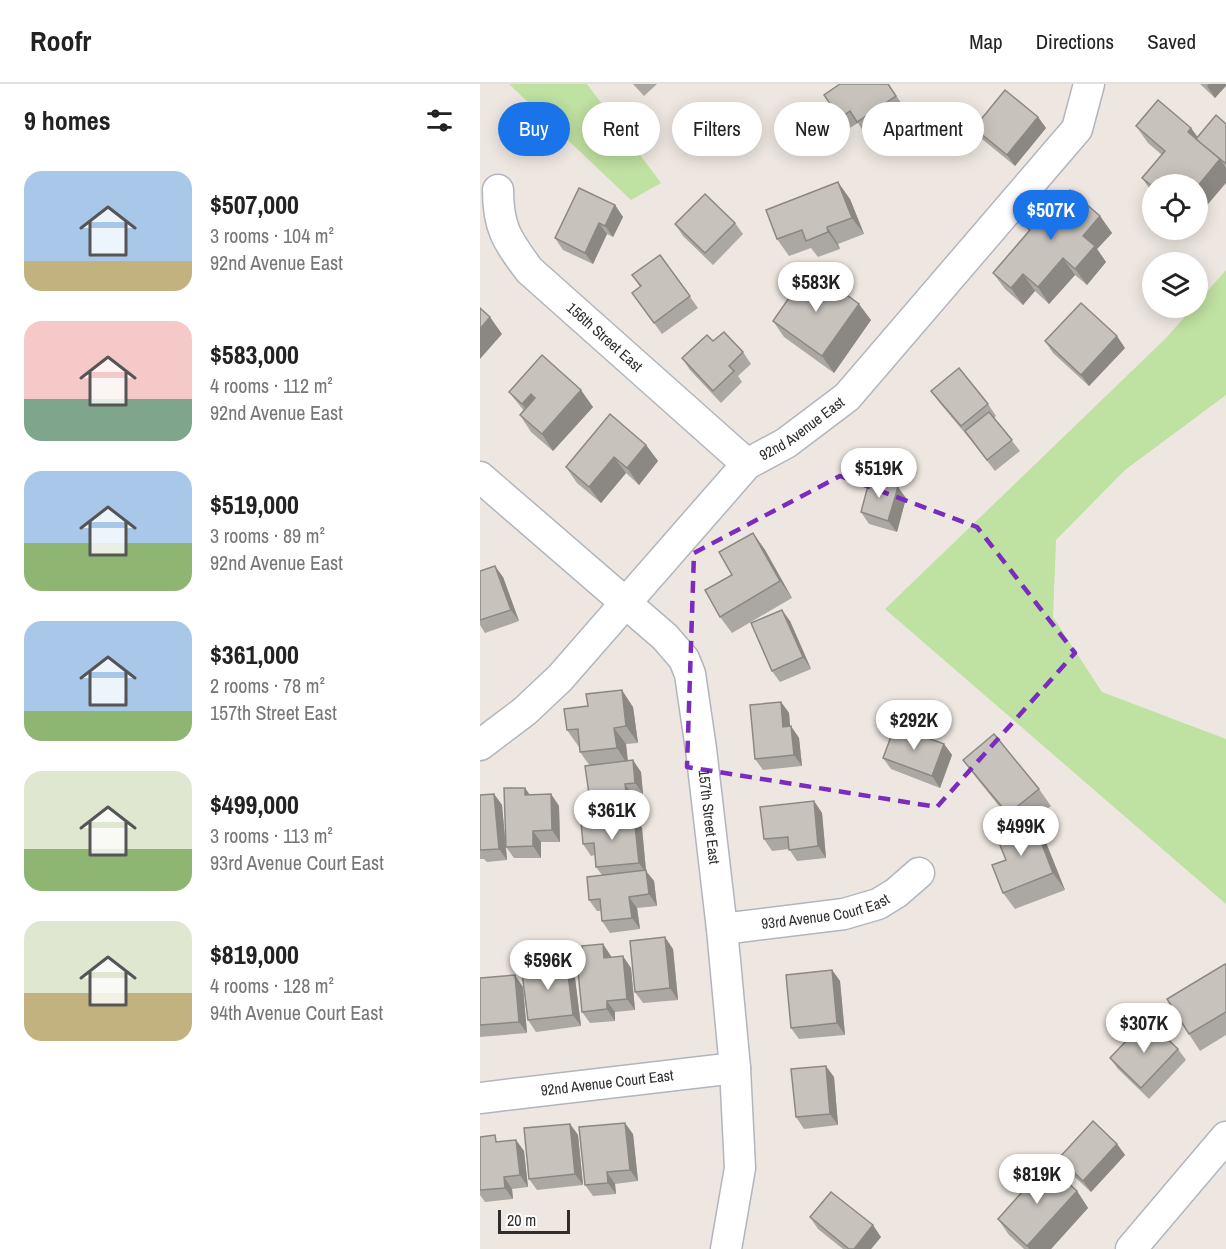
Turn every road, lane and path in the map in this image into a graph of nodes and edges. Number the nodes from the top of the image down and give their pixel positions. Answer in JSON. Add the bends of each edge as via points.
{"nodes":[{"id":1,"x":1089,"y":84,"type":"edge"},
{"id":2,"x":498,"y":190,"type":"dead end"},
{"id":3,"x":747,"y":464,"type":"junction"},
{"id":4,"x":480,"y":477,"type":"edge"},
{"id":5,"x":625,"y":603,"type":"junction"},
{"id":6,"x":480,"y":745,"type":"edge"},
{"id":7,"x":919,"y":873,"type":"dead end"},
{"id":8,"x":722,"y":929,"type":"junction"},
{"id":9,"x":735,"y":1068,"type":"junction"},
{"id":10,"x":480,"y":1098,"type":"edge"},
{"id":11,"x":1226,"y":1137,"type":"edge"},
{"id":12,"x":726,"y":1249,"type":"edge"},
{"id":13,"x":1131,"y":1249,"type":"edge"}],
"edges":[{"from":1,"to":3,"type":"street","name":"92nd Avenue East","via":[[1077,129],[847,397],[786,443]]},
{"from":2,"to":3,"type":"street","name":"156th Street East","via":[[498,209],[507,241],[529,270]]},
{"from":3,"to":5,"type":"street","name":"92nd Avenue East"},
{"from":4,"to":5,"type":"street","name":"157th Street East"},
{"from":5,"to":6,"type":"street","name":"92nd Avenue East","via":[[560,678]]},
{"from":5,"to":8,"type":"street","name":"157th Street East","via":[[665,637],[684,659],[690,674]]},
{"from":7,"to":8,"type":"street","name":"93rd Avenue Court East","via":[[878,904],[844,914]]},
{"from":8,"to":9,"type":"street","name":"157th Street East"},
{"from":9,"to":10,"type":"street","name":"92nd Avenue Court East"},
{"from":9,"to":12,"type":"street","name":"157th Street East","via":[[740,1168]]},
{"from":11,"to":13,"type":"street"}]}
